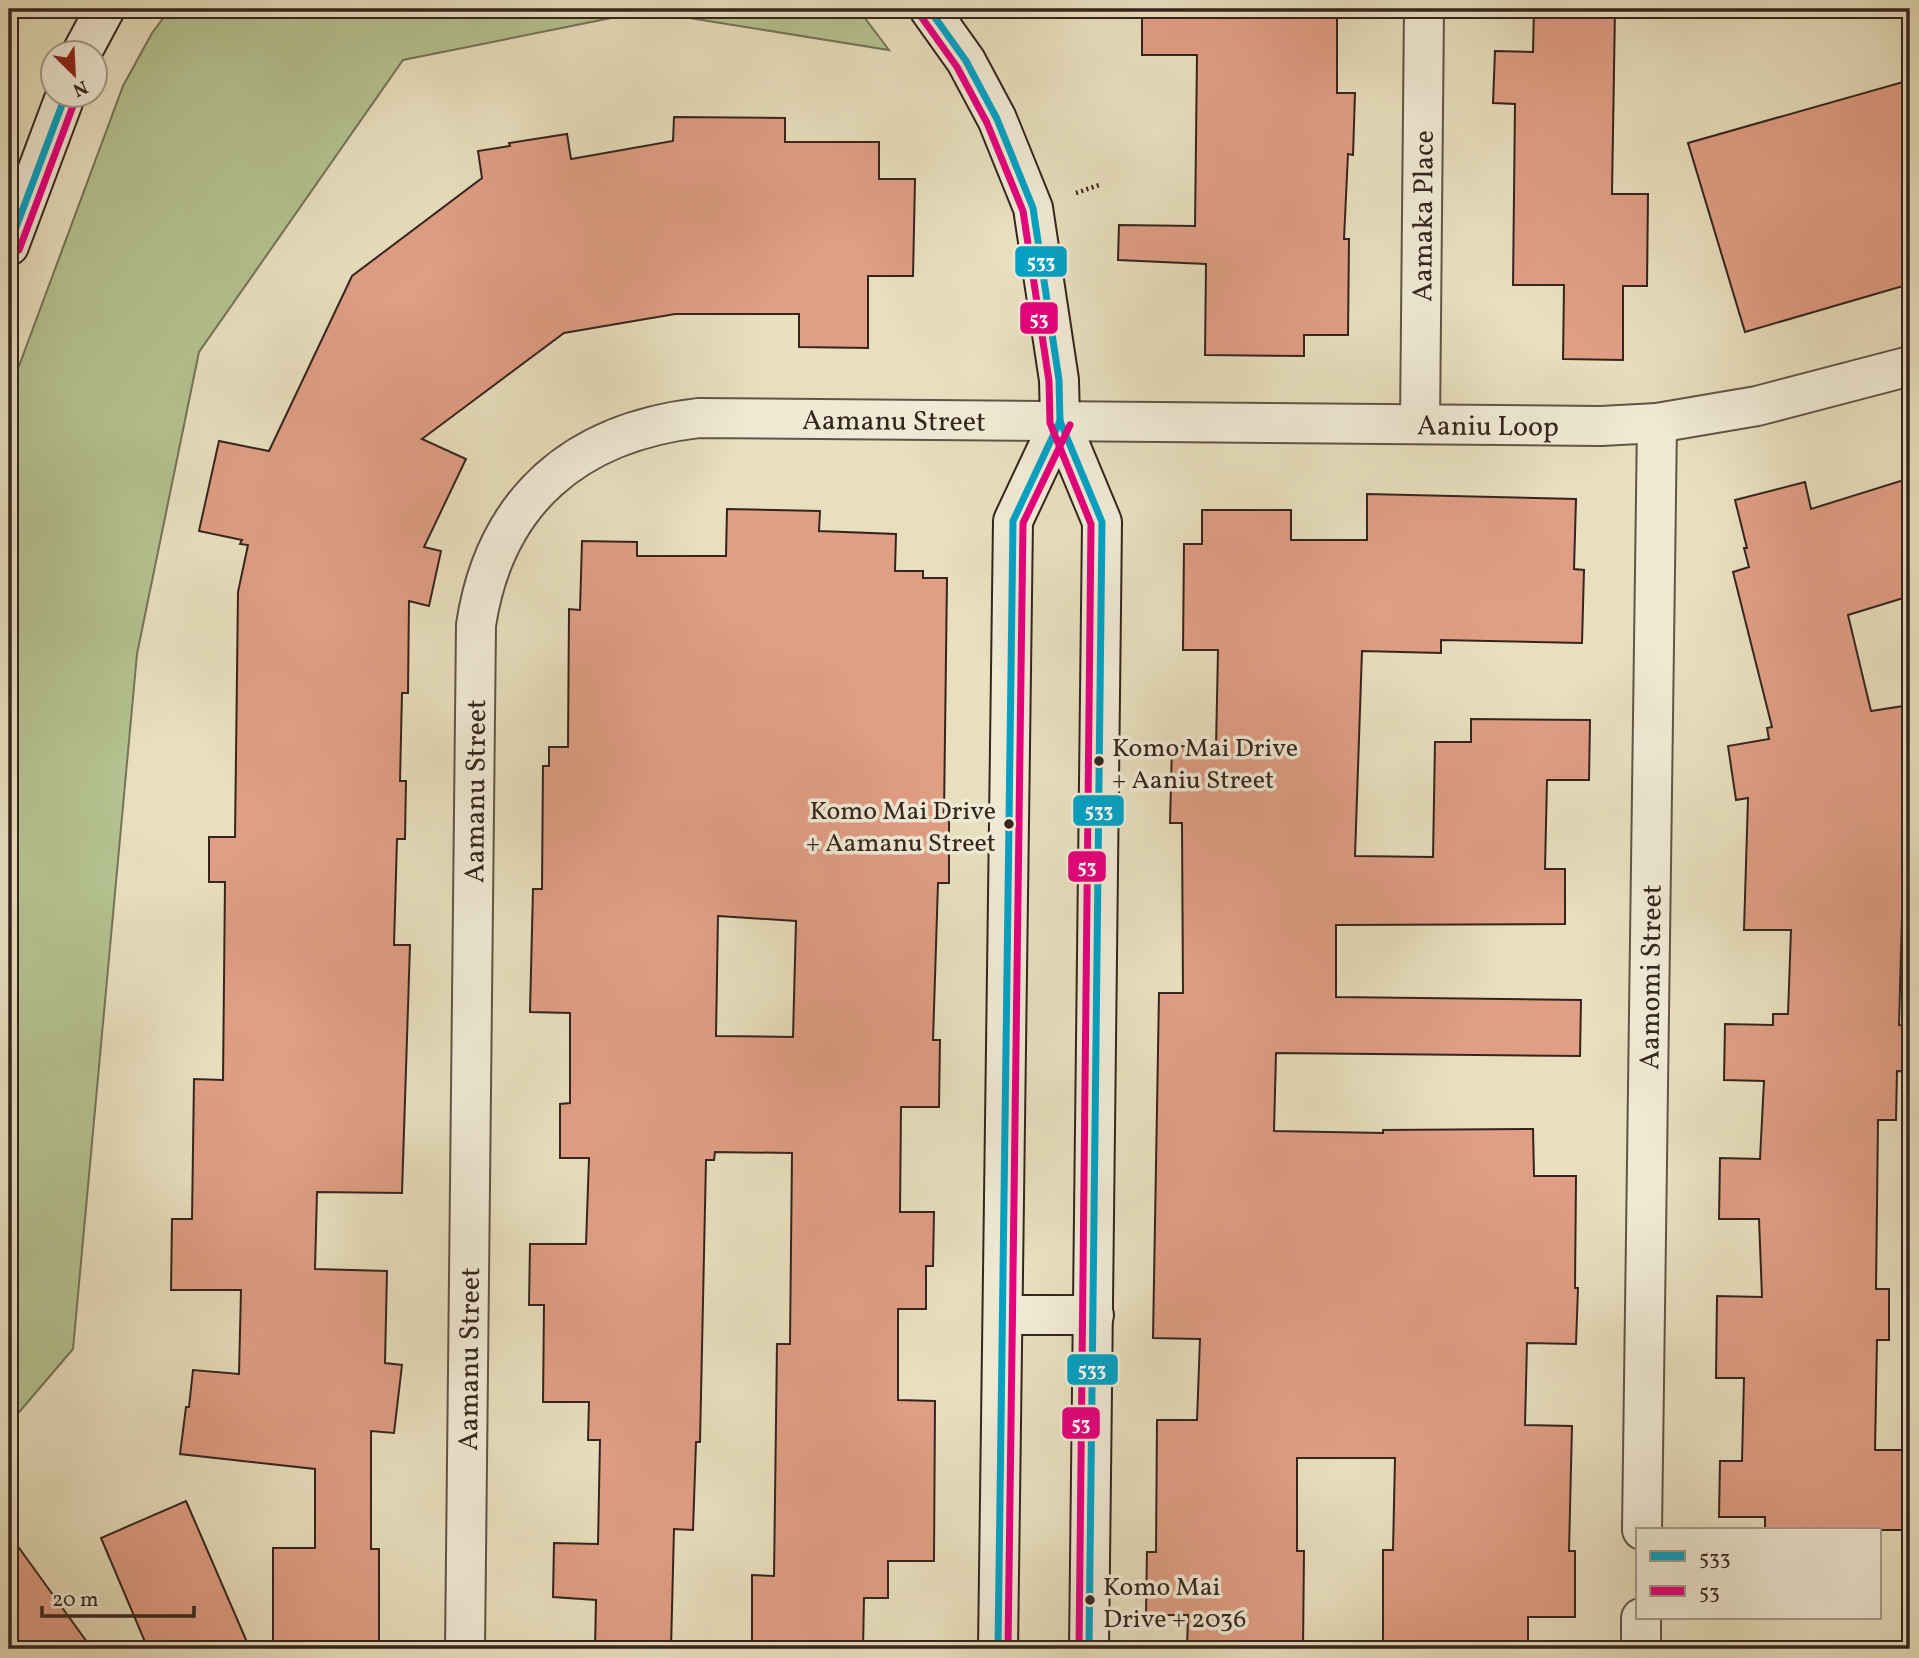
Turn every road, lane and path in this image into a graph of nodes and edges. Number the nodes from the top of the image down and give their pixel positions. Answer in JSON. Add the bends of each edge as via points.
{"nodes":[{"id":1,"x":105,"y":9,"type":"edge"},
{"id":2,"x":929,"y":9,"type":"edge"},
{"id":3,"x":1424,"y":9,"type":"edge"},
{"id":4,"x":89,"y":38,"type":"edge"},
{"id":5,"x":61,"y":108,"type":"edge"},
{"id":6,"x":1102,"y":184,"type":"dead end"},
{"id":7,"x":1091,"y":188,"type":"dead end"},
{"id":8,"x":9,"y":246,"type":"edge"},
{"id":9,"x":1910,"y":366,"type":"edge"},
{"id":10,"x":1059,"y":421,"type":"junction"},
{"id":11,"x":1657,"y":423,"type":"junction"},
{"id":12,"x":1420,"y":424,"type":"junction"},
{"id":13,"x":1003,"y":1315,"type":"junction"},
{"id":14,"x":1094,"y":1315,"type":"junction"},
{"id":15,"x":1643,"y":1528,"type":"edge"},
{"id":16,"x":1641,"y":1620,"type":"edge"},
{"id":17,"x":465,"y":1649,"type":"edge"},
{"id":18,"x":998,"y":1649,"type":"edge"},
{"id":19,"x":1089,"y":1649,"type":"edge"},
{"id":20,"x":1641,"y":1649,"type":"edge"}],
"edges":[{"from":1,"to":4,"type":"street"},
{"from":2,"to":10,"type":"street","via":[[966,61],[997,119],[1033,208],[1059,380]]},
{"from":3,"to":12,"type":"street","name":"Aamaka Place"},
{"from":5,"to":8,"type":"street"},
{"from":6,"to":7,"type":"path"},
{"from":9,"to":11,"type":"street","name":"Aaniu Loop","via":[[1757,406]]},
{"from":10,"to":12,"type":"street","name":"Aaniu Loop"},
{"from":10,"to":13,"type":"street","via":[[1013,521]]},
{"from":10,"to":14,"type":"street","via":[[1102,522]]},
{"from":10,"to":17,"type":"street","name":"Aamanu Street","via":[[699,418],[646,426],[607,440],[552,475],[508,529],[492,562],[476,625]]},
{"from":11,"to":12,"type":"street","name":"Aaniu Loop"},
{"from":11,"to":15,"type":"street","name":"Aamomi Street"},
{"from":13,"to":14,"type":"street"},
{"from":13,"to":18,"type":"street"},
{"from":14,"to":19,"type":"street"},
{"from":16,"to":20,"type":"street"}]}
